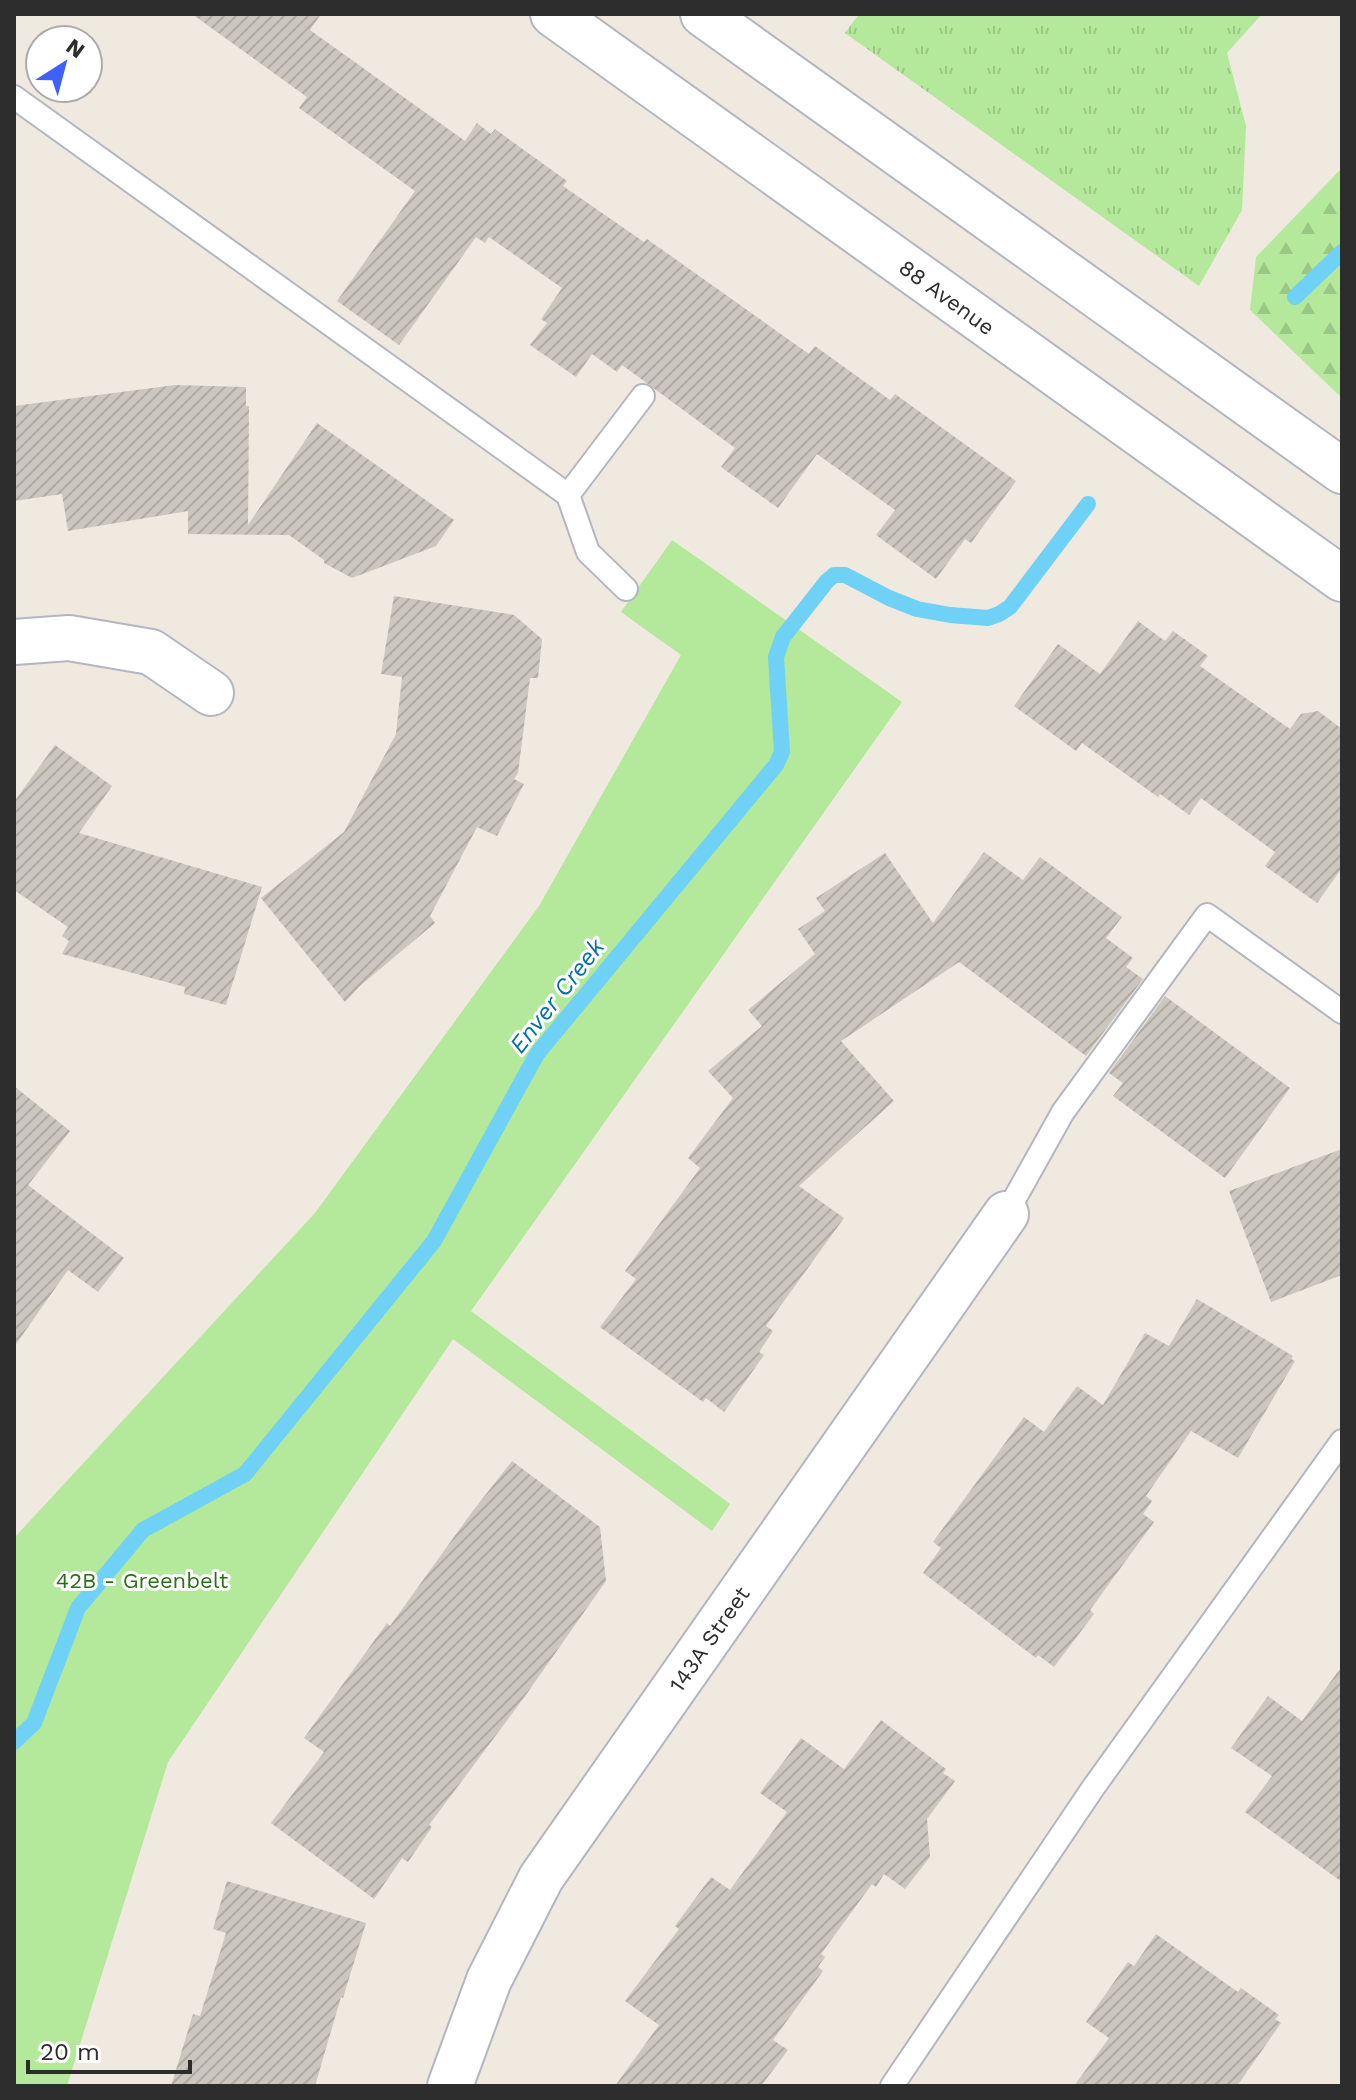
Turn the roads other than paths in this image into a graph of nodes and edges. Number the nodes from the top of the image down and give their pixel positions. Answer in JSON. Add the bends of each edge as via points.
{"nodes":[{"id":1,"x":553,"y":14,"type":"edge"},
{"id":2,"x":703,"y":14,"type":"edge"},
{"id":3,"x":14,"y":97,"type":"edge"},
{"id":4,"x":643,"y":396,"type":"dead end"},
{"id":5,"x":1342,"y":471,"type":"edge"},
{"id":6,"x":568,"y":495,"type":"junction"},
{"id":7,"x":1342,"y":579,"type":"edge"},
{"id":8,"x":626,"y":589,"type":"dead end"},
{"id":9,"x":14,"y":642,"type":"edge"},
{"id":10,"x":211,"y":693,"type":"dead end"},
{"id":11,"x":1342,"y":1012,"type":"edge"},
{"id":12,"x":1006,"y":1214,"type":"joint"},
{"id":13,"x":1342,"y":1441,"type":"edge"},
{"id":14,"x":450,"y":2086,"type":"edge"},
{"id":15,"x":892,"y":2086,"type":"edge"}],
"edges":[{"from":1,"to":7,"type":"main road","name":"88 Avenue"},
{"from":2,"to":5,"type":"main road"},
{"from":3,"to":6,"type":"lane"},
{"from":4,"to":6,"type":"lane"},
{"from":6,"to":8,"type":"lane","via":[[588,552]]},
{"from":9,"to":10,"type":"main road","via":[[69,638],[151,652]]},
{"from":11,"to":12,"type":"lane","via":[[1207,915],[1063,1112]]},
{"from":12,"to":14,"type":"main road","name":"143A Street","via":[[541,1878],[489,1980]]},
{"from":13,"to":15,"type":"lane","via":[[1093,1788]]}]}
